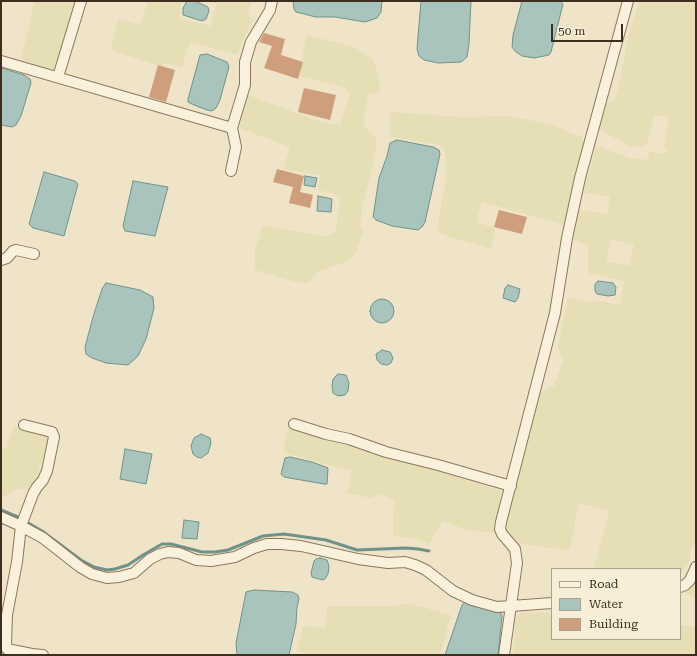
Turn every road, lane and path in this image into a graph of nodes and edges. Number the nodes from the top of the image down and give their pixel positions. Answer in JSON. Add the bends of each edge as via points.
{"nodes":[{"id":1,"x":81,"y":1,"type":"edge"},
{"id":2,"x":272,"y":1,"type":"edge"},
{"id":3,"x":628,"y":1,"type":"edge"},
{"id":4,"x":1,"y":61,"type":"edge"},
{"id":5,"x":58,"y":77,"type":"junction"},
{"id":6,"x":232,"y":128,"type":"junction"},
{"id":7,"x":231,"y":171,"type":"dead end"},
{"id":8,"x":34,"y":254,"type":"dead end"},
{"id":9,"x":1,"y":260,"type":"edge"},
{"id":10,"x":294,"y":424,"type":"dead end"},
{"id":11,"x":24,"y":425,"type":"dead end"},
{"id":12,"x":510,"y":486,"type":"junction"},
{"id":13,"x":1,"y":517,"type":"edge"},
{"id":14,"x":21,"y":526,"type":"junction"},
{"id":15,"x":696,"y":567,"type":"edge"},
{"id":16,"x":681,"y":587,"type":"edge"},
{"id":17,"x":551,"y":603,"type":"edge"},
{"id":18,"x":511,"y":607,"type":"junction"},
{"id":19,"x":43,"y":655,"type":"edge"},
{"id":20,"x":504,"y":655,"type":"edge"}],
"edges":[{"from":1,"to":5,"type":"street"},
{"from":2,"to":6,"type":"street","via":[[270,10],[251,42],[245,62],[245,85]]},
{"from":3,"to":12,"type":"street","via":[[580,178],[555,313]]},
{"from":4,"to":5,"type":"street"},
{"from":5,"to":6,"type":"street"},
{"from":6,"to":7,"type":"street","via":[[236,147]]},
{"from":8,"to":9,"type":"street","via":[[16,250]]},
{"from":10,"to":12,"type":"street"},
{"from":11,"to":14,"type":"street","via":[[52,432],[54,437],[47,471],[37,487]]},
{"from":12,"to":18,"type":"street","via":[[500,529],[515,549],[517,556],[517,575]]},
{"from":13,"to":14,"type":"street"},
{"from":14,"to":18,"type":"street","via":[[43,538],[80,567],[107,578],[118,578],[134,573],[150,559],[168,552],[210,561],[235,558],[267,544],[281,544],[358,559],[388,563],[405,562],[426,570],[453,591],[472,600],[497,607]]},
{"from":14,"to":19,"type":"street","via":[[18,562],[7,614],[6,644],[7,649]]},
{"from":15,"to":16,"type":"street","via":[[690,580]]},
{"from":17,"to":18,"type":"street"},
{"from":18,"to":20,"type":"street"}]}
